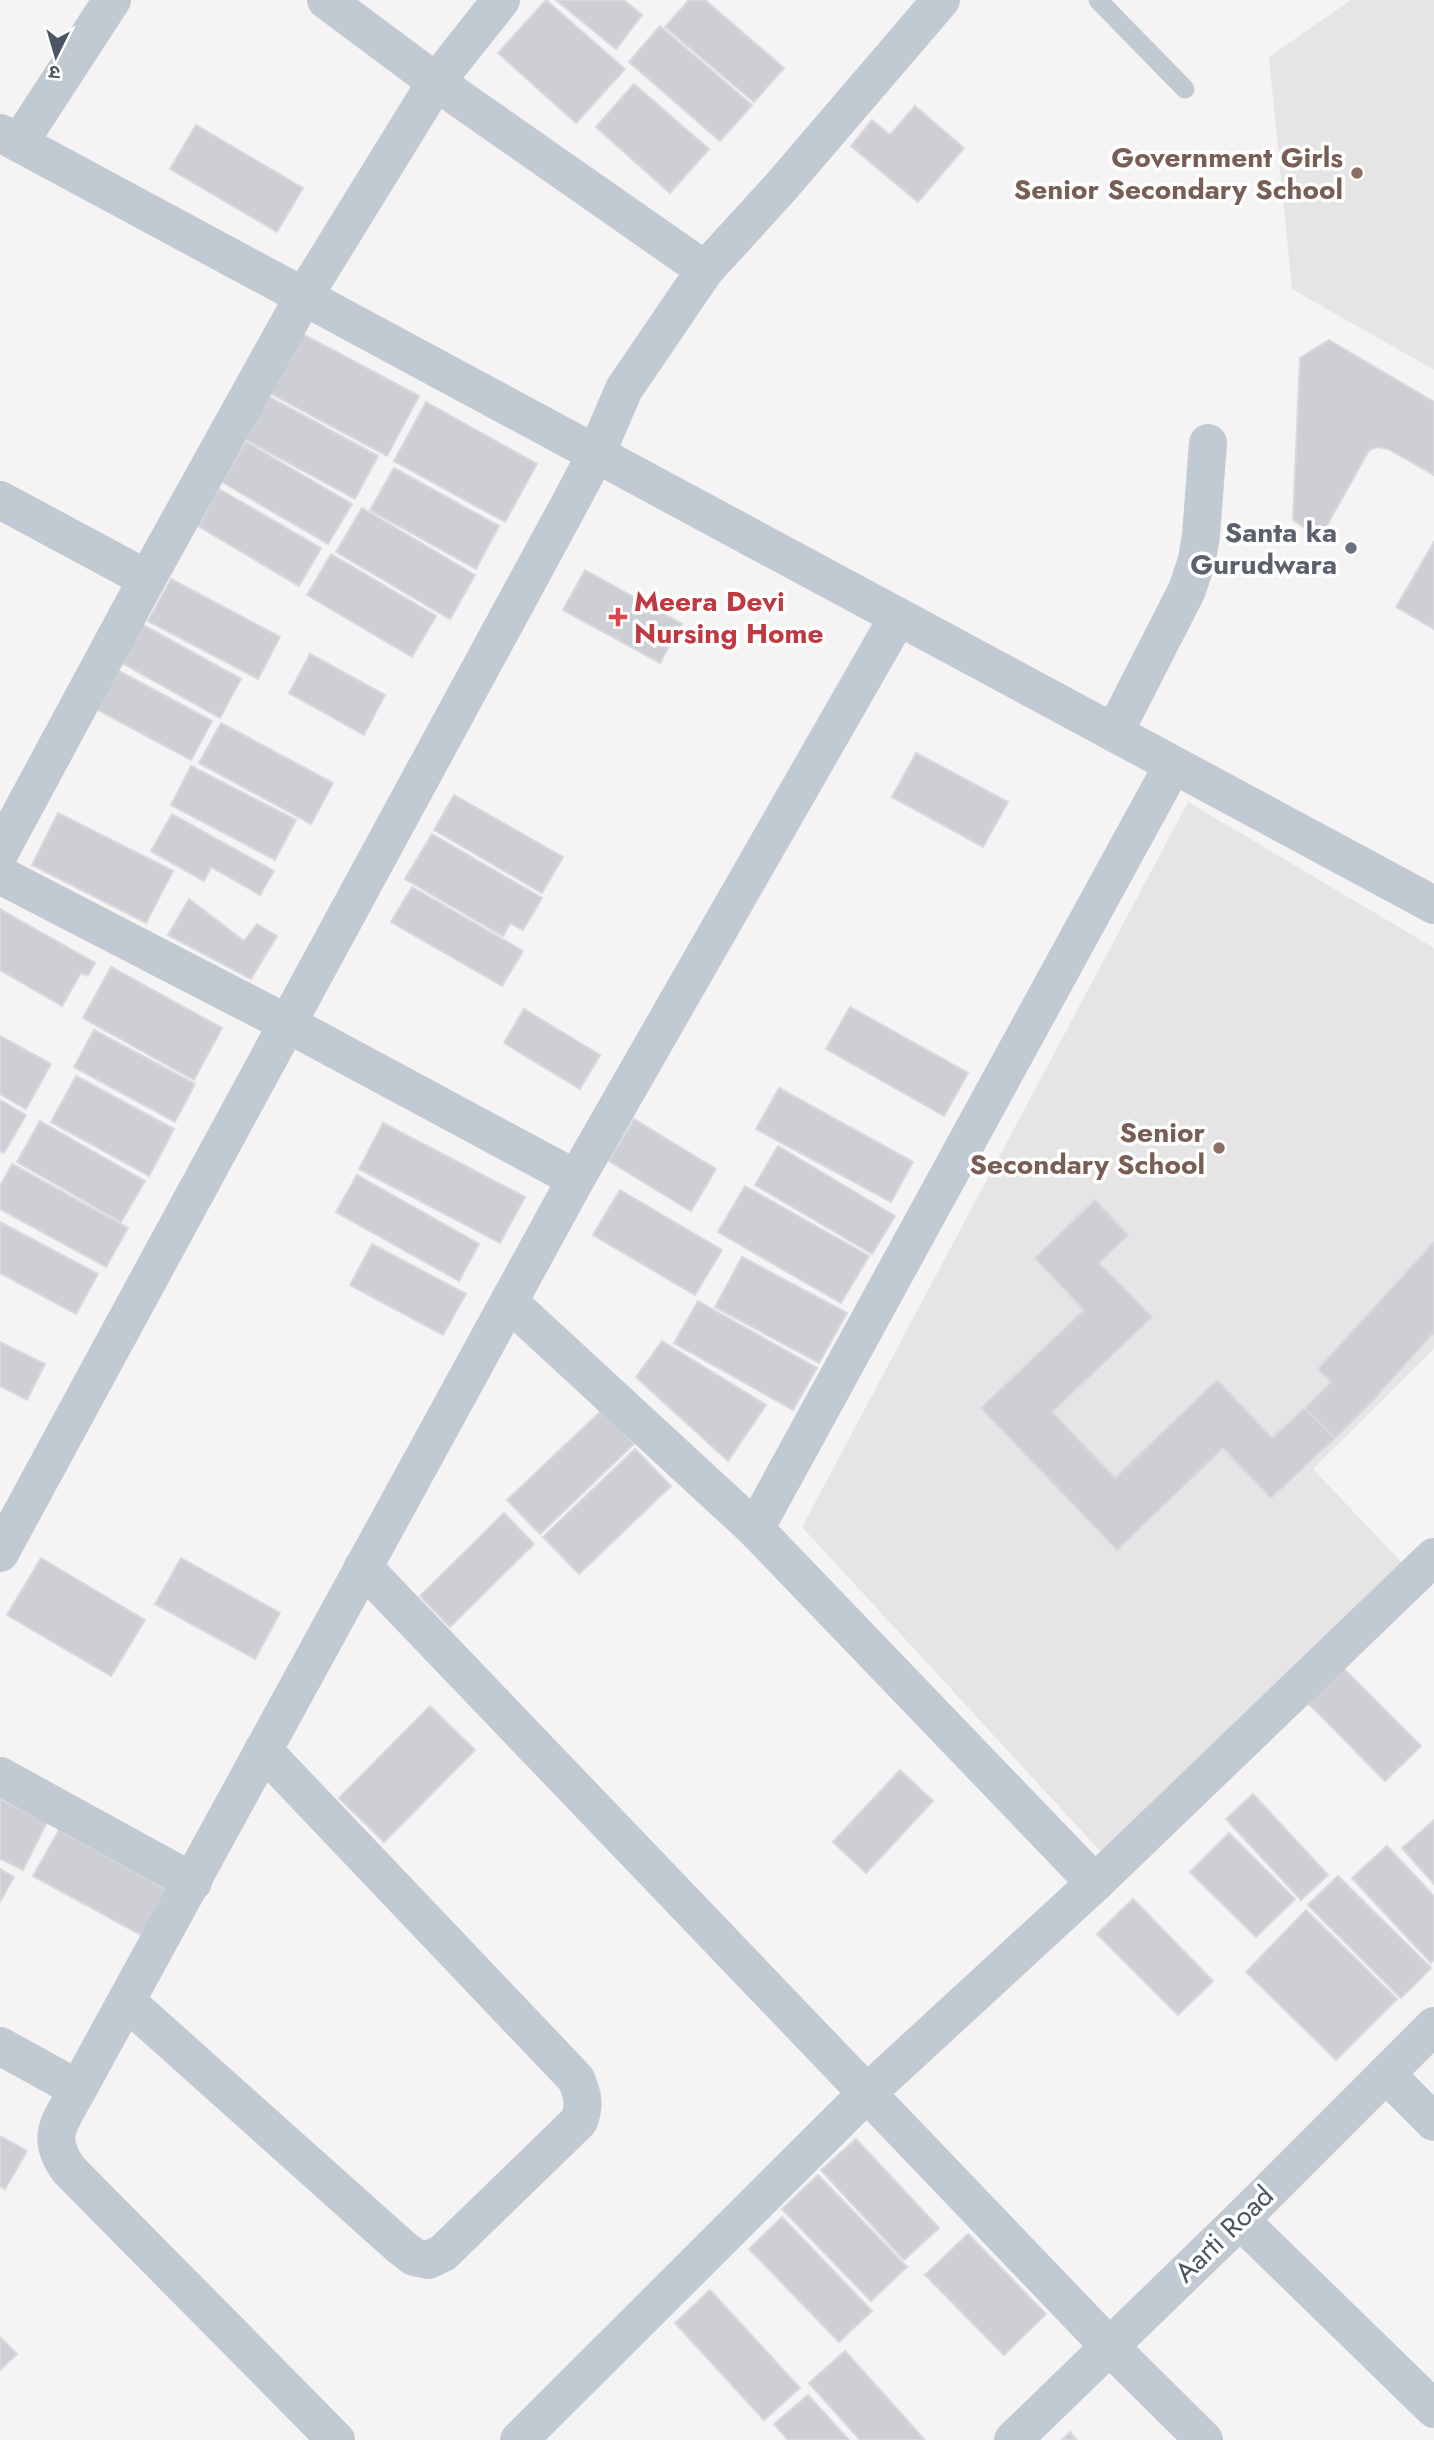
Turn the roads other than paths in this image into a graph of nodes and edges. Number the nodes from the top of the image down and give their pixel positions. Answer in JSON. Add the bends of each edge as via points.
{"nodes":[{"id":1,"x":112,"y":0,"type":"edge"},
{"id":2,"x":326,"y":0,"type":"edge"},
{"id":3,"x":501,"y":0,"type":"edge"},
{"id":4,"x":941,"y":0,"type":"edge"},
{"id":5,"x":1098,"y":0,"type":"edge"},
{"id":6,"x":436,"y":82,"type":"junction"},
{"id":7,"x":1185,"y":89,"type":"dead end"},
{"id":8,"x":10,"y":138,"type":"edge"},
{"id":9,"x":705,"y":270,"type":"junction"},
{"id":10,"x":304,"y":296,"type":"junction"},
{"id":11,"x":1208,"y":443,"type":"dead end"},
{"id":12,"x":596,"y":454,"type":"junction"},
{"id":13,"x":0,"y":500,"type":"edge"},
{"id":14,"x":147,"y":579,"type":"junction"},
{"id":15,"x":898,"y":617,"type":"junction"},
{"id":16,"x":1114,"y":733,"type":"junction"},
{"id":17,"x":1173,"y":765,"type":"junction"},
{"id":18,"x":0,"y":852,"type":"edge"},
{"id":19,"x":0,"y":875,"type":"edge"},
{"id":20,"x":1434,"y":905,"type":"edge"},
{"id":21,"x":288,"y":1024,"type":"junction"},
{"id":22,"x":576,"y":1178,"type":"junction"},
{"id":23,"x":509,"y":1302,"type":"junction"},
{"id":24,"x":755,"y":1529,"type":"junction"},
{"id":25,"x":0,"y":1553,"type":"edge"},
{"id":26,"x":363,"y":1567,"type":"junction"},
{"id":27,"x":1428,"y":1575,"type":"edge"},
{"id":28,"x":263,"y":1750,"type":"junction"},
{"id":29,"x":0,"y":1776,"type":"edge"},
{"id":30,"x":193,"y":1882,"type":"junction"},
{"id":31,"x":1095,"y":1883,"type":"junction"},
{"id":32,"x":126,"y":2001,"type":"junction"},
{"id":33,"x":1434,"y":2026,"type":"edge"},
{"id":34,"x":0,"y":2046,"type":"edge"},
{"id":35,"x":1386,"y":2074,"type":"junction"},
{"id":36,"x":78,"y":2088,"type":"junction"},
{"id":37,"x":867,"y":2093,"type":"junction"},
{"id":38,"x":1434,"y":2122,"type":"edge"},
{"id":39,"x":1240,"y":2220,"type":"junction"},
{"id":40,"x":1109,"y":2346,"type":"junction"},
{"id":41,"x":1434,"y":2409,"type":"edge"},
{"id":42,"x":318,"y":2434,"type":"edge"},
{"id":43,"x":519,"y":2440,"type":"edge"},
{"id":44,"x":1013,"y":2440,"type":"edge"},
{"id":45,"x":1204,"y":2440,"type":"edge"}],
"edges":[{"from":1,"to":8,"type":"street"},
{"from":2,"to":6,"type":"street"},
{"from":3,"to":6,"type":"street"},
{"from":4,"to":9,"type":"street"},
{"from":5,"to":7,"type":"lane"},
{"from":6,"to":9,"type":"street"},
{"from":6,"to":10,"type":"street"},
{"from":8,"to":10,"type":"street"},
{"from":9,"to":12,"type":"street","via":[[624,388]]},
{"from":10,"to":12,"type":"street"},
{"from":10,"to":14,"type":"street"},
{"from":11,"to":16,"type":"street","via":[[1197,560],[1187,590]]},
{"from":12,"to":15,"type":"street"},
{"from":12,"to":21,"type":"street"},
{"from":13,"to":14,"type":"street"},
{"from":14,"to":18,"type":"street"},
{"from":15,"to":16,"type":"street"},
{"from":15,"to":22,"type":"street"},
{"from":16,"to":17,"type":"street"},
{"from":17,"to":20,"type":"street"},
{"from":17,"to":24,"type":"street"},
{"from":19,"to":21,"type":"street"},
{"from":21,"to":22,"type":"street"},
{"from":21,"to":25,"type":"street"},
{"from":22,"to":23,"type":"street"},
{"from":23,"to":24,"type":"street"},
{"from":23,"to":26,"type":"street"},
{"from":24,"to":31,"type":"street"},
{"from":26,"to":28,"type":"street"},
{"from":26,"to":37,"type":"street"},
{"from":27,"to":31,"type":"street"},
{"from":28,"to":30,"type":"street"},
{"from":28,"to":32,"type":"street","via":[[576,2079],[584,2107],[579,2121],[443,2253],[428,2260],[414,2257]]},
{"from":29,"to":30,"type":"street"},
{"from":30,"to":32,"type":"street"},
{"from":31,"to":37,"type":"street"},
{"from":32,"to":36,"type":"street"},
{"from":33,"to":35,"type":"street","name":"Aarti Road"},
{"from":34,"to":36,"type":"street"},
{"from":35,"to":38,"type":"street"},
{"from":35,"to":39,"type":"street","name":"Aarti Road"},
{"from":36,"to":42,"type":"street","via":[[55,2135],[57,2154]]},
{"from":37,"to":40,"type":"street"},
{"from":37,"to":43,"type":"street"},
{"from":39,"to":40,"type":"street","name":"Aarti Road"},
{"from":39,"to":41,"type":"street"},
{"from":40,"to":44,"type":"street","name":"Aarti Road"},
{"from":40,"to":45,"type":"street"}]}
